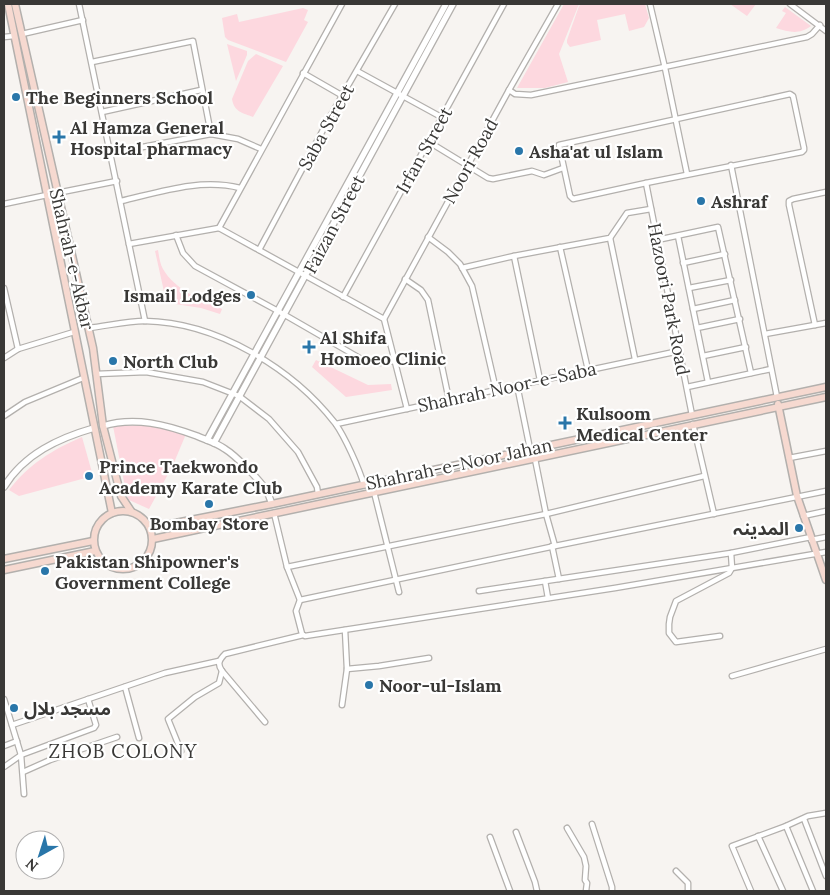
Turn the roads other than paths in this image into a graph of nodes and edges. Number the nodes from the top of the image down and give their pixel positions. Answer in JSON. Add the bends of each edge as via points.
{"nodes":[{"id":1,"x":8,"y":4,"type":"edge"},
{"id":2,"x":15,"y":4,"type":"edge"},
{"id":3,"x":79,"y":4,"type":"edge"},
{"id":4,"x":342,"y":4,"type":"edge"},
{"id":5,"x":395,"y":4,"type":"edge"},
{"id":6,"x":446,"y":4,"type":"edge"},
{"id":7,"x":453,"y":4,"type":"edge"},
{"id":8,"x":504,"y":4,"type":"edge"},
{"id":9,"x":558,"y":4,"type":"edge"},
{"id":10,"x":650,"y":4,"type":"edge"},
{"id":11,"x":790,"y":4,"type":"edge"},
{"id":12,"x":83,"y":20,"type":"junction"},
{"id":13,"x":820,"y":25,"type":"junction"},
{"id":14,"x":826,"y":31,"type":"edge"},
{"id":15,"x":22,"y":34,"type":"junction"},
{"id":16,"x":14,"y":36,"type":"junction"},
{"id":17,"x":4,"y":37,"type":"edge"},
{"id":18,"x":92,"y":62,"type":"junction"},
{"id":19,"x":666,"y":68,"type":"junction"},
{"id":20,"x":357,"y":71,"type":"junction"},
{"id":21,"x":303,"y":73,"type":"junction"},
{"id":22,"x":202,"y":90,"type":"junction"},
{"id":23,"x":509,"y":90,"type":"junction"},
{"id":24,"x":400,"y":94,"type":"junction"},
{"id":25,"x":343,"y":96,"type":"junction"},
{"id":26,"x":102,"y":112,"type":"junction"},
{"id":27,"x":443,"y":118,"type":"junction"},
{"id":28,"x":675,"y":120,"type":"junction"},
{"id":29,"x":211,"y":134,"type":"junction"},
{"id":30,"x":429,"y":142,"type":"junction"},
{"id":31,"x":261,"y":149,"type":"junction"},
{"id":32,"x":111,"y":153,"type":"junction"},
{"id":33,"x":730,"y":165,"type":"junction"},
{"id":34,"x":468,"y":166,"type":"junction"},
{"id":35,"x":563,"y":168,"type":"junction"},
{"id":36,"x":686,"y":174,"type":"junction"},
{"id":37,"x":117,"y":181,"type":"junction"},
{"id":38,"x":646,"y":183,"type":"junction"},
{"id":39,"x":240,"y":188,"type":"junction"},
{"id":40,"x":826,"y":192,"type":"edge"},
{"id":41,"x":57,"y":193,"type":"junction"},
{"id":42,"x":47,"y":195,"type":"junction"},
{"id":43,"x":121,"y":201,"type":"junction"},
{"id":44,"x":4,"y":204,"type":"edge"},
{"id":45,"x":651,"y":209,"type":"junction"},
{"id":46,"x":218,"y":228,"type":"junction"},
{"id":47,"x":176,"y":235,"type":"junction"},
{"id":48,"x":678,"y":236,"type":"junction"},
{"id":49,"x":428,"y":237,"type":"junction"},
{"id":50,"x":610,"y":238,"type":"junction"},
{"id":51,"x":657,"y":240,"type":"junction"},
{"id":52,"x":129,"y":244,"type":"junction"},
{"id":53,"x":560,"y":247,"type":"junction"},
{"id":54,"x":259,"y":250,"type":"junction"},
{"id":55,"x":725,"y":254,"type":"junction"},
{"id":56,"x":514,"y":256,"type":"junction"},
{"id":57,"x":683,"y":263,"type":"junction"},
{"id":58,"x":462,"y":268,"type":"junction"},
{"id":59,"x":303,"y":274,"type":"junction"},
{"id":60,"x":406,"y":279,"type":"junction"},
{"id":61,"x":731,"y":280,"type":"junction"},
{"id":62,"x":4,"y":288,"type":"edge"},
{"id":63,"x":689,"y":288,"type":"junction"},
{"id":64,"x":343,"y":297,"type":"junction"},
{"id":65,"x":735,"y":300,"type":"junction"},
{"id":66,"x":693,"y":309,"type":"junction"},
{"id":67,"x":281,"y":312,"type":"junction"},
{"id":68,"x":384,"y":319,"type":"junction"},
{"id":69,"x":740,"y":319,"type":"junction"},
{"id":70,"x":145,"y":321,"type":"junction"},
{"id":71,"x":826,"y":323,"type":"edge"},
{"id":72,"x":815,"y":325,"type":"junction"},
{"id":73,"x":88,"y":328,"type":"junction"},
{"id":74,"x":697,"y":328,"type":"junction"},
{"id":75,"x":74,"y":332,"type":"junction"},
{"id":76,"x":765,"y":334,"type":"junction"},
{"id":77,"x":746,"y":346,"type":"junction"},
{"id":78,"x":18,"y":349,"type":"junction"},
{"id":79,"x":679,"y":351,"type":"junction"},
{"id":80,"x":257,"y":355,"type":"junction"},
{"id":81,"x":703,"y":356,"type":"junction"},
{"id":82,"x":4,"y":358,"type":"edge"},
{"id":83,"x":635,"y":360,"type":"junction"},
{"id":84,"x":395,"y":361,"type":"junction"},
{"id":85,"x":771,"y":368,"type":"junction"},
{"id":86,"x":588,"y":370,"type":"junction"},
{"id":87,"x":751,"y":373,"type":"junction"},
{"id":88,"x":96,"y":374,"type":"junction"},
{"id":89,"x":84,"y":378,"type":"junction"},
{"id":90,"x":540,"y":380,"type":"junction"},
{"id":91,"x":708,"y":382,"type":"junction"},
{"id":92,"x":517,"y":385,"type":"junction"},
{"id":93,"x":687,"y":387,"type":"junction"},
{"id":94,"x":826,"y":387,"type":"edge"},
{"id":95,"x":496,"y":390,"type":"junction"},
{"id":96,"x":236,"y":395,"type":"junction"},
{"id":97,"x":777,"y":397,"type":"junction"},
{"id":98,"x":826,"y":397,"type":"edge"},
{"id":99,"x":449,"y":400,"type":"junction"},
{"id":100,"x":779,"y":407,"type":"junction"},
{"id":101,"x":407,"y":409,"type":"junction"},
{"id":102,"x":692,"y":415,"type":"junction"},
{"id":103,"x":4,"y":416,"type":"edge"},
{"id":104,"x":336,"y":424,"type":"junction"},
{"id":105,"x":692,"y":424,"type":"junction"},
{"id":106,"x":103,"y":426,"type":"junction"},
{"id":107,"x":94,"y":428,"type":"junction"},
{"id":108,"x":618,"y":430,"type":"junction"},
{"id":109,"x":207,"y":440,"type":"junction"},
{"id":110,"x":620,"y":440,"type":"junction"},
{"id":111,"x":214,"y":444,"type":"junction"},
{"id":112,"x":530,"y":449,"type":"junction"},
{"id":113,"x":826,"y":451,"type":"edge"},
{"id":114,"x":789,"y":458,"type":"junction"},
{"id":115,"x":535,"y":459,"type":"junction"},
{"id":116,"x":704,"y":476,"type":"junction"},
{"id":117,"x":391,"y":478,"type":"junction"},
{"id":118,"x":6,"y":479,"type":"edge"},
{"id":119,"x":364,"y":485,"type":"junction"},
{"id":120,"x":4,"y":487,"type":"edge"},
{"id":121,"x":393,"y":488,"type":"junction"},
{"id":122,"x":826,"y":490,"type":"edge"},
{"id":123,"x":374,"y":492,"type":"junction"},
{"id":124,"x":318,"y":494,"type":"junction"},
{"id":125,"x":797,"y":496,"type":"junction"},
{"id":126,"x":272,"y":504,"type":"junction"},
{"id":127,"x":131,"y":511,"type":"junction"},
{"id":128,"x":826,"y":512,"type":"edge"},
{"id":129,"x":112,"y":513,"type":"junction"},
{"id":130,"x":274,"y":513,"type":"junction"},
{"id":131,"x":546,"y":514,"type":"junction"},
{"id":132,"x":714,"y":514,"type":"junction"},
{"id":133,"x":803,"y":516,"type":"junction"},
{"id":134,"x":150,"y":528,"type":"junction"},
{"id":135,"x":826,"y":537,"type":"edge"},
{"id":136,"x":811,"y":538,"type":"junction"},
{"id":137,"x":152,"y":539,"type":"junction"},
{"id":138,"x":93,"y":541,"type":"junction"},
{"id":139,"x":553,"y":546,"type":"junction"},
{"id":140,"x":387,"y":547,"type":"junction"},
{"id":141,"x":95,"y":551,"type":"junction"},
{"id":142,"x":826,"y":552,"type":"edge"},
{"id":143,"x":731,"y":553,"type":"junction"},
{"id":144,"x":816,"y":554,"type":"junction"},
{"id":145,"x":4,"y":559,"type":"edge"},
{"id":146,"x":287,"y":566,"type":"junction"},
{"id":147,"x":732,"y":568,"type":"junction"},
{"id":148,"x":4,"y":570,"type":"edge"},
{"id":149,"x":396,"y":579,"type":"junction"},
{"id":150,"x":559,"y":579,"type":"junction"},
{"id":151,"x":826,"y":580,"type":"edge"},
{"id":152,"x":545,"y":581,"type":"junction"},
{"id":153,"x":479,"y":591,"type":"dead end"},
{"id":154,"x":399,"y":592,"type":"dead end"},
{"id":155,"x":548,"y":598,"type":"junction"},
{"id":156,"x":300,"y":600,"type":"junction"},
{"id":157,"x":345,"y":630,"type":"junction"},
{"id":158,"x":303,"y":635,"type":"junction"},
{"id":159,"x":720,"y":636,"type":"dead end"},
{"id":160,"x":826,"y":649,"type":"edge"},
{"id":161,"x":430,"y":658,"type":"dead end"},
{"id":162,"x":220,"y":661,"type":"junction"},
{"id":163,"x":346,"y":669,"type":"junction"},
{"id":164,"x":222,"y":671,"type":"junction"},
{"id":165,"x":732,"y":676,"type":"dead end"},
{"id":166,"x":125,"y":687,"type":"junction"},
{"id":167,"x":4,"y":699,"type":"edge"},
{"id":168,"x":88,"y":699,"type":"junction"},
{"id":169,"x":342,"y":705,"type":"dead end"},
{"id":170,"x":265,"y":722,"type":"dead end"},
{"id":171,"x":4,"y":723,"type":"edge"},
{"id":172,"x":12,"y":723,"type":"junction"},
{"id":173,"x":117,"y":736,"type":"dead end"},
{"id":174,"x":139,"y":738,"type":"dead end"},
{"id":175,"x":17,"y":741,"type":"junction"},
{"id":176,"x":4,"y":746,"type":"edge"},
{"id":177,"x":181,"y":751,"type":"dead end"},
{"id":178,"x":21,"y":755,"type":"junction"},
{"id":179,"x":4,"y":767,"type":"edge"},
{"id":180,"x":23,"y":772,"type":"junction"},
{"id":181,"x":24,"y":794,"type":"dead end"},
{"id":182,"x":826,"y":813,"type":"edge"},
{"id":183,"x":804,"y":819,"type":"junction"},
{"id":184,"x":592,"y":824,"type":"dead end"},
{"id":185,"x":786,"y":826,"type":"junction"},
{"id":186,"x":567,"y":828,"type":"dead end"},
{"id":187,"x":516,"y":832,"type":"dead end"},
{"id":188,"x":758,"y":836,"type":"junction"},
{"id":189,"x":490,"y":837,"type":"dead end"},
{"id":190,"x":676,"y":871,"type":"dead end"},
{"id":191,"x":826,"y":876,"type":"edge"},
{"id":192,"x":510,"y":891,"type":"edge"},
{"id":193,"x":537,"y":891,"type":"edge"},
{"id":194,"x":586,"y":891,"type":"edge"},
{"id":195,"x":612,"y":891,"type":"edge"},
{"id":196,"x":688,"y":891,"type":"edge"},
{"id":197,"x":751,"y":891,"type":"edge"},
{"id":198,"x":782,"y":891,"type":"edge"},
{"id":199,"x":813,"y":891,"type":"edge"}],
"edges":[{"from":1,"to":16,"type":"main road","name":"Shahrah-e-Akbar"},
{"from":2,"to":15,"type":"main road","name":"Shahrah-e-Akbar"},
{"from":3,"to":12,"type":"street"},
{"from":4,"to":21,"type":"street"},
{"from":5,"to":20,"type":"street","name":"Saba Street"},
{"from":6,"to":24,"type":"street","name":"Faizan Street"},
{"from":7,"to":24,"type":"street","name":"Faizan Street"},
{"from":8,"to":27,"type":"street","name":"Irfan Street"},
{"from":9,"to":23,"type":"street","name":"Noori Road"},
{"from":10,"to":19,"type":"street"},
{"from":11,"to":13,"type":"street"},
{"from":12,"to":15,"type":"street"},
{"from":12,"to":18,"type":"street"},
{"from":13,"to":14,"type":"street"},
{"from":13,"to":19,"type":"street","via":[[807,37]]},
{"from":15,"to":41,"type":"main road","name":"Shahrah-e-Akbar"},
{"from":16,"to":17,"type":"street"},
{"from":16,"to":42,"type":"main road","name":"Shahrah-e-Akbar"},
{"from":18,"to":22,"type":"street","via":[[193,41]]},
{"from":18,"to":26,"type":"street"},
{"from":19,"to":23,"type":"street","via":[[531,95],[515,94]]},
{"from":19,"to":28,"type":"street"},
{"from":20,"to":24,"type":"street"},
{"from":20,"to":25,"type":"street","name":"Saba Street"},
{"from":21,"to":25,"type":"street"},
{"from":21,"to":31,"type":"street"},
{"from":22,"to":26,"type":"street"},
{"from":22,"to":29,"type":"street"},
{"from":23,"to":34,"type":"street","name":"Noori Road"},
{"from":24,"to":27,"type":"street"},
{"from":24,"to":59,"type":"street","name":"Faizan Street"},
{"from":25,"to":54,"type":"street","name":"Saba Street"},
{"from":26,"to":32,"type":"street"},
{"from":27,"to":30,"type":"street","name":"Irfan Street"},
{"from":28,"to":33,"type":"street","via":[[792,95],[804,150]]},
{"from":28,"to":35,"type":"street","via":[[559,145]]},
{"from":28,"to":36,"type":"street"},
{"from":29,"to":31,"type":"street","via":[[238,139]]},
{"from":29,"to":32,"type":"street"},
{"from":30,"to":34,"type":"street"},
{"from":30,"to":64,"type":"street","name":"Irfan Street"},
{"from":31,"to":39,"type":"street"},
{"from":32,"to":37,"type":"street"},
{"from":33,"to":36,"type":"street"},
{"from":33,"to":76,"type":"street"},
{"from":34,"to":35,"type":"street","via":[[493,179],[532,171],[544,175]]},
{"from":34,"to":49,"type":"street","name":"Noori Road"},
{"from":35,"to":38,"type":"street","via":[[573,199]]},
{"from":36,"to":38,"type":"street"},
{"from":37,"to":41,"type":"street"},
{"from":37,"to":43,"type":"street"},
{"from":38,"to":45,"type":"street","name":"Hazoori Park Road"},
{"from":39,"to":43,"type":"street","via":[[224,184],[196,185]]},
{"from":39,"to":46,"type":"street"},
{"from":40,"to":72,"type":"street","via":[[789,201]]},
{"from":41,"to":73,"type":"main road","name":"Shahrah-e-Akbar"},
{"from":42,"to":44,"type":"street"},
{"from":42,"to":75,"type":"main road","name":"Shahrah-e-Akbar"},
{"from":43,"to":52,"type":"street"},
{"from":45,"to":50,"type":"street","via":[[627,213]]},
{"from":45,"to":51,"type":"street","name":"Hazoori Park Road"},
{"from":46,"to":47,"type":"street"},
{"from":46,"to":54,"type":"street"},
{"from":47,"to":52,"type":"street"},
{"from":47,"to":67,"type":"street","via":[[182,253],[194,266]]},
{"from":48,"to":51,"type":"street"},
{"from":48,"to":55,"type":"street","via":[[718,227]]},
{"from":48,"to":57,"type":"street"},
{"from":49,"to":58,"type":"street"},
{"from":49,"to":60,"type":"street","name":"Noori Road"},
{"from":50,"to":53,"type":"street"},
{"from":50,"to":83,"type":"street"},
{"from":51,"to":79,"type":"street","name":"Hazoori Park Road"},
{"from":52,"to":70,"type":"street"},
{"from":53,"to":56,"type":"street"},
{"from":53,"to":86,"type":"street"},
{"from":54,"to":59,"type":"street"},
{"from":55,"to":57,"type":"street"},
{"from":55,"to":61,"type":"street"},
{"from":56,"to":58,"type":"street"},
{"from":56,"to":90,"type":"street"},
{"from":57,"to":63,"type":"street"},
{"from":58,"to":95,"type":"street","via":[[472,286]]},
{"from":59,"to":64,"type":"street"},
{"from":59,"to":67,"type":"street","name":"Faizan Street"},
{"from":60,"to":68,"type":"street","name":"Noori Road"},
{"from":60,"to":99,"type":"street","via":[[428,300]]},
{"from":61,"to":63,"type":"street"},
{"from":61,"to":65,"type":"street"},
{"from":62,"to":78,"type":"street"},
{"from":63,"to":66,"type":"street"},
{"from":64,"to":68,"type":"street"},
{"from":65,"to":66,"type":"street"},
{"from":65,"to":69,"type":"street"},
{"from":66,"to":74,"type":"street"},
{"from":67,"to":80,"type":"street","name":"Faizan Street"},
{"from":67,"to":84,"type":"street","via":[[363,360],[378,364]]},
{"from":68,"to":84,"type":"street"},
{"from":69,"to":74,"type":"street"},
{"from":69,"to":77,"type":"street"},
{"from":70,"to":73,"type":"street"},
{"from":70,"to":80,"type":"street","via":[[180,325],[217,336]]},
{"from":71,"to":72,"type":"street"},
{"from":72,"to":76,"type":"street"},
{"from":73,"to":88,"type":"main road","name":"Shahrah-e-Akbar"},
{"from":74,"to":81,"type":"street"},
{"from":75,"to":78,"type":"street"},
{"from":75,"to":89,"type":"main road","name":"Shahrah-e-Akbar"},
{"from":76,"to":85,"type":"street"},
{"from":77,"to":81,"type":"street"},
{"from":77,"to":87,"type":"street"},
{"from":78,"to":82,"type":"street"},
{"from":79,"to":83,"type":"street","name":"Shahrah Noor-e-Saba"},
{"from":79,"to":93,"type":"street","name":"Hazoori Park Road"},
{"from":80,"to":96,"type":"street","name":"Faizan Street"},
{"from":80,"to":104,"type":"street","via":[[307,393]]},
{"from":81,"to":91,"type":"street"},
{"from":83,"to":86,"type":"street","name":"Shahrah Noor-e-Saba"},
{"from":84,"to":101,"type":"street"},
{"from":85,"to":87,"type":"street"},
{"from":85,"to":97,"type":"street"},
{"from":86,"to":90,"type":"street","name":"Shahrah Noor-e-Saba"},
{"from":87,"to":91,"type":"street"},
{"from":88,"to":96,"type":"street","via":[[146,372],[203,382]]},
{"from":88,"to":106,"type":"main road","name":"Shahrah-e-Akbar"},
{"from":89,"to":103,"type":"street","via":[[25,402]]},
{"from":89,"to":107,"type":"main road","name":"Shahrah-e-Akbar"},
{"from":90,"to":92,"type":"street","name":"Shahrah Noor-e-Saba"},
{"from":91,"to":93,"type":"street"},
{"from":92,"to":95,"type":"street","name":"Shahrah Noor-e-Saba"},
{"from":92,"to":112,"type":"street"},
{"from":93,"to":102,"type":"street","name":"Hazoori Park Road"},
{"from":94,"to":97,"type":"main road","name":"Shahrah-e-Noor Jahan"},
{"from":95,"to":99,"type":"street","name":"Shahrah Noor-e-Saba"},
{"from":96,"to":109,"type":"street","name":"Faizan Street"},
{"from":96,"to":111,"type":"street","name":"Faizan Street"},
{"from":96,"to":124,"type":"street","via":[[269,419],[298,452]]},
{"from":97,"to":100,"type":"main road"},
{"from":97,"to":102,"type":"main road","name":"Shahrah-e-Noor Jahan"},
{"from":98,"to":100,"type":"main road","name":"Shahrah-e-Noor Jahan"},
{"from":99,"to":101,"type":"street","name":"Shahrah Noor-e-Saba"},
{"from":100,"to":105,"type":"main road","name":"Shahrah-e-Noor Jahan"},
{"from":100,"to":114,"type":"main road"},
{"from":101,"to":104,"type":"street","name":"Shahrah Noor-e-Saba"},
{"from":102,"to":108,"type":"main road","name":"Shahrah-e-Noor Jahan"},
{"from":104,"to":119,"type":"street"},
{"from":105,"to":110,"type":"main road","name":"Shahrah-e-Noor Jahan"},
{"from":105,"to":116,"type":"street"},
{"from":106,"to":109,"type":"street","via":[[150,423]]},
{"from":106,"to":127,"type":"main road","name":"Shahrah-e-Akbar","via":[[121,496]]},
{"from":107,"to":118,"type":"street","via":[[50,445],[29,458]]},
{"from":107,"to":129,"type":"main road","name":"Shahrah-e-Akbar"},
{"from":108,"to":110,"type":"main road"},
{"from":108,"to":112,"type":"main road","name":"Shahrah-e-Noor Jahan"},
{"from":109,"to":111,"type":"street"},
{"from":110,"to":115,"type":"main road","name":"Shahrah-e-Noor Jahan"},
{"from":111,"to":126,"type":"street","via":[[226,449],[255,477]]},
{"from":112,"to":117,"type":"main road","name":"Shahrah-e-Noor Jahan"},
{"from":113,"to":114,"type":"street"},
{"from":114,"to":125,"type":"main road"},
{"from":115,"to":121,"type":"main road","name":"Shahrah-e-Noor Jahan"},
{"from":115,"to":131,"type":"street"},
{"from":116,"to":131,"type":"street"},
{"from":116,"to":132,"type":"street"},
{"from":117,"to":119,"type":"main road","name":"Shahrah-e-Noor Jahan"},
{"from":117,"to":121,"type":"main road"},
{"from":118,"to":120,"type":"street"},
{"from":119,"to":124,"type":"main road","name":"Shahrah-e-Noor Jahan"},
{"from":121,"to":123,"type":"main road","name":"Shahrah-e-Noor Jahan"},
{"from":122,"to":125,"type":"street"},
{"from":123,"to":130,"type":"main road","name":"Shahrah-e-Noor Jahan"},
{"from":123,"to":140,"type":"street"},
{"from":124,"to":126,"type":"main road","name":"Shahrah-e-Noor Jahan"},
{"from":125,"to":132,"type":"street"},
{"from":125,"to":133,"type":"main road"},
{"from":126,"to":134,"type":"main road","name":"Shahrah-e-Noor Jahan"},
{"from":127,"to":129,"type":"main road"},
{"from":127,"to":134,"type":"main road"},
{"from":128,"to":133,"type":"street"},
{"from":129,"to":138,"type":"main road","via":[[98,522]]},
{"from":130,"to":137,"type":"main road","name":"Shahrah-e-Noor Jahan"},
{"from":130,"to":146,"type":"street"},
{"from":131,"to":139,"type":"street"},
{"from":131,"to":140,"type":"street"},
{"from":132,"to":139,"type":"street"},
{"from":133,"to":136,"type":"main road"},
{"from":134,"to":137,"type":"main road"},
{"from":135,"to":136,"type":"street"},
{"from":136,"to":143,"type":"street"},
{"from":136,"to":144,"type":"main road"},
{"from":137,"to":141,"type":"main road","via":[[151,549],[144,560],[128,569],[105,563]]},
{"from":138,"to":141,"type":"main road"},
{"from":138,"to":145,"type":"main road"},
{"from":139,"to":149,"type":"street"},
{"from":139,"to":150,"type":"street"},
{"from":140,"to":146,"type":"street"},
{"from":140,"to":149,"type":"street"},
{"from":141,"to":148,"type":"main road"},
{"from":142,"to":144,"type":"street"},
{"from":143,"to":147,"type":"street"},
{"from":143,"to":150,"type":"street"},
{"from":144,"to":147,"type":"street"},
{"from":144,"to":151,"type":"main road"},
{"from":146,"to":156,"type":"street"},
{"from":147,"to":155,"type":"street"},
{"from":147,"to":159,"type":"street","via":[[726,576],[676,601],[670,617],[670,634],[676,642]]},
{"from":149,"to":154,"type":"street"},
{"from":149,"to":156,"type":"street"},
{"from":150,"to":152,"type":"street"},
{"from":152,"to":153,"type":"street"},
{"from":152,"to":155,"type":"street"},
{"from":155,"to":157,"type":"street"},
{"from":156,"to":158,"type":"street","via":[[296,611]]},
{"from":157,"to":158,"type":"street"},
{"from":157,"to":163,"type":"street"},
{"from":158,"to":162,"type":"street","via":[[225,654]]},
{"from":160,"to":165,"type":"street"},
{"from":161,"to":163,"type":"street"},
{"from":162,"to":164,"type":"street","via":[[218,666]]},
{"from":162,"to":166,"type":"street","via":[[165,673]]},
{"from":163,"to":169,"type":"street"},
{"from":164,"to":170,"type":"street"},
{"from":164,"to":177,"type":"street","via":[[219,684],[195,697],[168,719]]},
{"from":166,"to":168,"type":"street"},
{"from":166,"to":174,"type":"street"},
{"from":167,"to":172,"type":"street"},
{"from":168,"to":172,"type":"street"},
{"from":168,"to":178,"type":"street","via":[[96,724],[94,728]]},
{"from":171,"to":172,"type":"street"},
{"from":172,"to":175,"type":"street"},
{"from":173,"to":180,"type":"street"},
{"from":175,"to":176,"type":"street"},
{"from":175,"to":178,"type":"street"},
{"from":178,"to":179,"type":"street"},
{"from":178,"to":180,"type":"street"},
{"from":180,"to":181,"type":"street"},
{"from":182,"to":183,"type":"street"},
{"from":183,"to":185,"type":"street"},
{"from":183,"to":191,"type":"street"},
{"from":184,"to":195,"type":"street"},
{"from":185,"to":188,"type":"street"},
{"from":185,"to":199,"type":"street"},
{"from":186,"to":194,"type":"street","via":[[584,857]]},
{"from":187,"to":193,"type":"street"},
{"from":188,"to":197,"type":"street","via":[[732,846]]},
{"from":188,"to":198,"type":"street"},
{"from":189,"to":192,"type":"street"},
{"from":190,"to":196,"type":"street","via":[[688,883]]}]}
